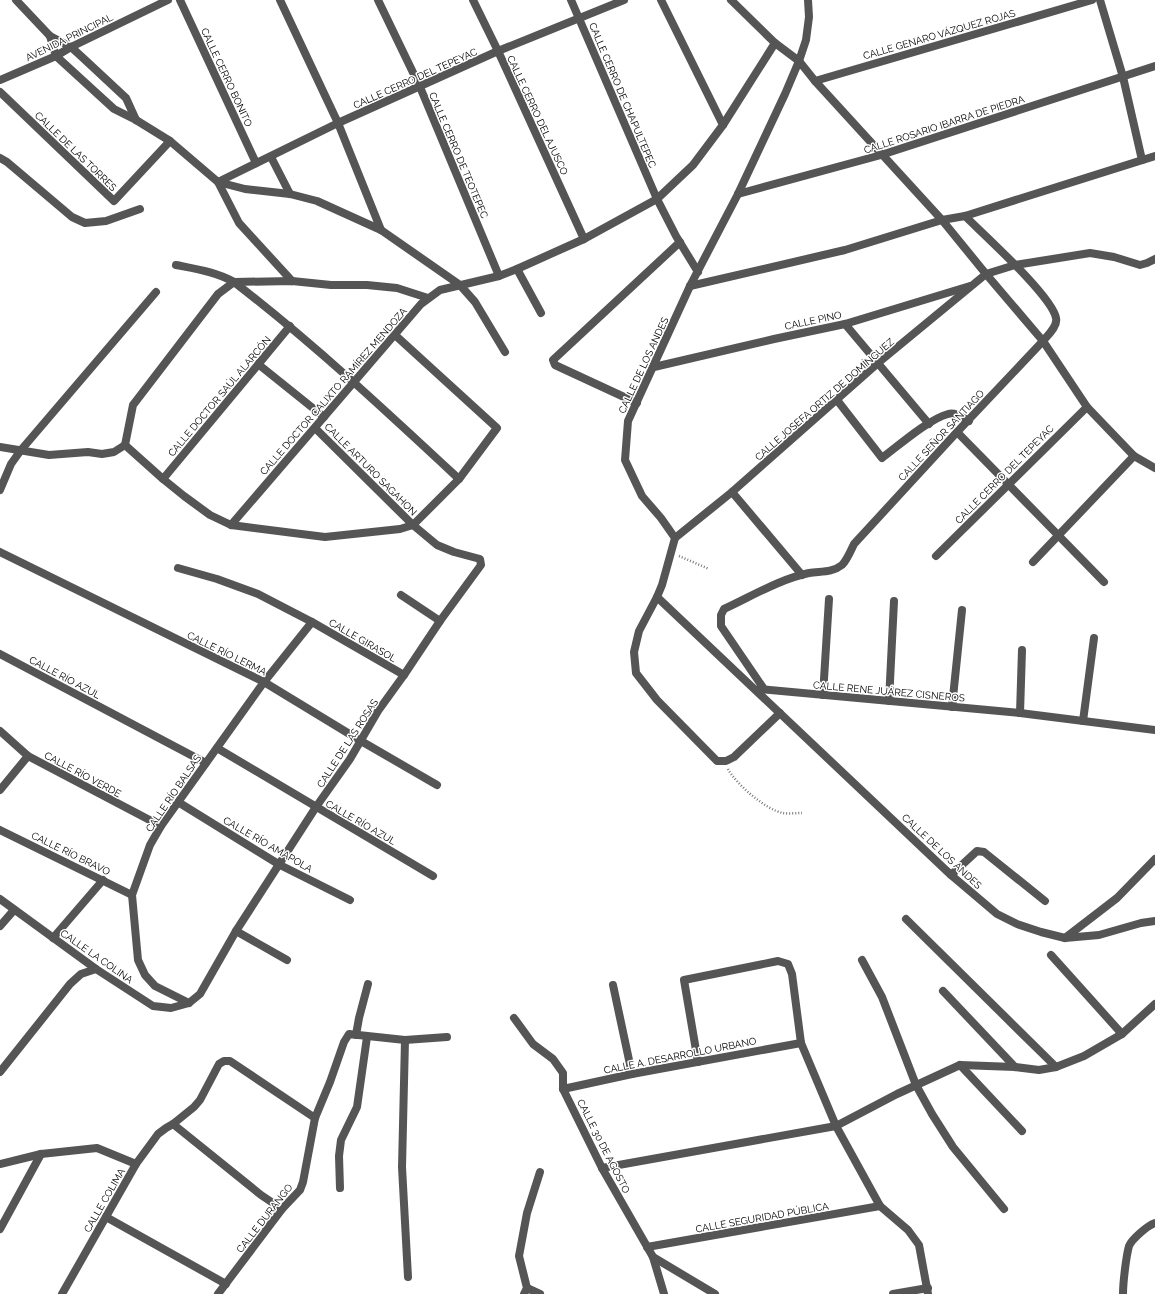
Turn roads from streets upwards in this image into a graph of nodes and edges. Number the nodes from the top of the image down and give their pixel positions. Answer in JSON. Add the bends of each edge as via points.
{"nodes":[{"id":1,"x":16,"y":0,"type":"edge"},
{"id":2,"x":168,"y":0,"type":"edge"},
{"id":3,"x":180,"y":0,"type":"edge"},
{"id":4,"x":280,"y":0,"type":"edge"},
{"id":5,"x":378,"y":0,"type":"edge"},
{"id":6,"x":473,"y":0,"type":"edge"},
{"id":7,"x":571,"y":0,"type":"edge"},
{"id":8,"x":624,"y":0,"type":"edge"},
{"id":9,"x":661,"y":0,"type":"edge"},
{"id":10,"x":731,"y":0,"type":"edge"},
{"id":11,"x":808,"y":0,"type":"edge"},
{"id":12,"x":1092,"y":0,"type":"edge"},
{"id":13,"x":1100,"y":0,"type":"edge"},
{"id":14,"x":579,"y":18,"type":"junction"},
{"id":15,"x":50,"y":36,"type":"junction"},
{"id":16,"x":775,"y":42,"type":"junction"},
{"id":17,"x":70,"y":47,"type":"junction"},
{"id":18,"x":498,"y":51,"type":"junction"},
{"id":19,"x":56,"y":56,"type":"junction"},
{"id":20,"x":799,"y":61,"type":"junction"},
{"id":21,"x":1155,"y":66,"type":"edge"},
{"id":22,"x":1123,"y":77,"type":"junction"},
{"id":23,"x":0,"y":80,"type":"edge"},
{"id":24,"x":815,"y":81,"type":"junction"},
{"id":25,"x":420,"y":87,"type":"junction"},
{"id":26,"x":0,"y":92,"type":"edge"},
{"id":27,"x":136,"y":120,"type":"junction"},
{"id":28,"x":338,"y":123,"type":"junction"},
{"id":29,"x":723,"y":125,"type":"junction"},
{"id":30,"x":170,"y":140,"type":"junction"},
{"id":31,"x":881,"y":155,"type":"junction"},
{"id":32,"x":1155,"y":156,"type":"edge"},
{"id":33,"x":270,"y":157,"type":"junction"},
{"id":34,"x":0,"y":158,"type":"edge"},
{"id":35,"x":1142,"y":160,"type":"junction"},
{"id":36,"x":256,"y":163,"type":"junction"},
{"id":37,"x":218,"y":182,"type":"junction"},
{"id":38,"x":290,"y":194,"type":"junction"},
{"id":39,"x":738,"y":194,"type":"junction"},
{"id":40,"x":657,"y":199,"type":"junction"},
{"id":41,"x":140,"y":210,"type":"dead end"},
{"id":42,"x":965,"y":216,"type":"junction"},
{"id":43,"x":942,"y":220,"type":"junction"},
{"id":44,"x":381,"y":230,"type":"junction"},
{"id":45,"x":584,"y":239,"type":"junction"},
{"id":46,"x":680,"y":242,"type":"junction"},
{"id":47,"x":1155,"y":259,"type":"edge"},
{"id":48,"x":176,"y":265,"type":"dead end"},
{"id":49,"x":1015,"y":265,"type":"junction"},
{"id":50,"x":517,"y":269,"type":"junction"},
{"id":51,"x":698,"y":272,"type":"junction"},
{"id":52,"x":986,"y":274,"type":"junction"},
{"id":53,"x":499,"y":276,"type":"junction"},
{"id":54,"x":292,"y":281,"type":"junction"},
{"id":55,"x":234,"y":282,"type":"junction"},
{"id":56,"x":460,"y":285,"type":"junction"},
{"id":57,"x":974,"y":285,"type":"junction"},
{"id":58,"x":690,"y":286,"type":"junction"},
{"id":59,"x":156,"y":292,"type":"dead end"},
{"id":60,"x":428,"y":298,"type":"junction"},
{"id":61,"x":541,"y":313,"type":"dead end"},
{"id":62,"x":845,"y":324,"type":"junction"},
{"id":63,"x":290,"y":326,"type":"junction"},
{"id":64,"x":395,"y":335,"type":"junction"},
{"id":65,"x":1043,"y":341,"type":"junction"},
{"id":66,"x":505,"y":352,"type":"dead end"},
{"id":67,"x":878,"y":363,"type":"junction"},
{"id":68,"x":258,"y":364,"type":"junction"},
{"id":69,"x":654,"y":367,"type":"junction"},
{"id":70,"x":353,"y":381,"type":"junction"},
{"id":71,"x":837,"y":400,"type":"junction"},
{"id":72,"x":636,"y":403,"type":"junction"},
{"id":73,"x":1087,"y":407,"type":"junction"},
{"id":74,"x":324,"y":417,"type":"junction"},
{"id":75,"x":968,"y":420,"type":"junction"},
{"id":76,"x":929,"y":424,"type":"junction"},
{"id":77,"x":315,"y":428,"type":"junction"},
{"id":78,"x":957,"y":432,"type":"junction"},
{"id":79,"x":125,"y":445,"type":"junction"},
{"id":80,"x":0,"y":447,"type":"edge"},
{"id":81,"x":21,"y":450,"type":"junction"},
{"id":82,"x":1134,"y":456,"type":"junction"},
{"id":83,"x":1155,"y":468,"type":"edge"},
{"id":84,"x":162,"y":479,"type":"junction"},
{"id":85,"x":459,"y":480,"type":"junction"},
{"id":86,"x":1008,"y":484,"type":"junction"},
{"id":87,"x":0,"y":490,"type":"edge"},
{"id":88,"x":732,"y":492,"type":"junction"},
{"id":89,"x":413,"y":525,"type":"junction"},
{"id":90,"x":231,"y":526,"type":"junction"},
{"id":91,"x":1059,"y":536,"type":"junction"},
{"id":92,"x":675,"y":538,"type":"junction"},
{"id":93,"x":0,"y":552,"type":"edge"},
{"id":94,"x":936,"y":556,"type":"dead end"},
{"id":95,"x":1033,"y":562,"type":"dead end"},
{"id":96,"x":178,"y":568,"type":"dead end"},
{"id":97,"x":802,"y":575,"type":"junction"},
{"id":98,"x":1104,"y":582,"type":"dead end"},
{"id":99,"x":401,"y":595,"type":"dead end"},
{"id":100,"x":657,"y":597,"type":"junction"},
{"id":101,"x":829,"y":599,"type":"dead end"},
{"id":102,"x":894,"y":601,"type":"dead end"},
{"id":103,"x":962,"y":610,"type":"dead end"},
{"id":104,"x":440,"y":621,"type":"junction"},
{"id":105,"x":312,"y":622,"type":"junction"},
{"id":106,"x":1094,"y":638,"type":"dead end"},
{"id":107,"x":1022,"y":650,"type":"dead end"},
{"id":108,"x":0,"y":654,"type":"edge"},
{"id":109,"x":404,"y":675,"type":"junction"},
{"id":110,"x":264,"y":682,"type":"junction"},
{"id":111,"x":764,"y":689,"type":"junction"},
{"id":112,"x":754,"y":690,"type":"junction"},
{"id":113,"x":823,"y":695,"type":"junction"},
{"id":114,"x":889,"y":702,"type":"junction"},
{"id":115,"x":952,"y":707,"type":"junction"},
{"id":116,"x":780,"y":713,"type":"junction"},
{"id":117,"x":1020,"y":713,"type":"junction"},
{"id":118,"x":1083,"y":721,"type":"junction"},
{"id":119,"x":1155,"y":730,"type":"edge"},
{"id":120,"x":0,"y":731,"type":"edge"},
{"id":121,"x":361,"y":741,"type":"junction"},
{"id":122,"x":216,"y":748,"type":"junction"},
{"id":123,"x":28,"y":756,"type":"junction"},
{"id":124,"x":206,"y":762,"type":"junction"},
{"id":125,"x":437,"y":785,"type":"dead end"},
{"id":126,"x":0,"y":790,"type":"edge"},
{"id":127,"x":178,"y":802,"type":"junction"},
{"id":128,"x":316,"y":807,"type":"junction"},
{"id":129,"x":161,"y":826,"type":"junction"},
{"id":130,"x":0,"y":830,"type":"edge"},
{"id":131,"x":1155,"y":859,"type":"edge"},
{"id":132,"x":280,"y":865,"type":"junction"},
{"id":133,"x":951,"y":874,"type":"junction"},
{"id":134,"x":433,"y":876,"type":"dead end"},
{"id":135,"x":104,"y":880,"type":"junction"},
{"id":136,"x":132,"y":895,"type":"junction"},
{"id":137,"x":0,"y":899,"type":"edge"},
{"id":138,"x":350,"y":900,"type":"dead end"},
{"id":139,"x":1045,"y":901,"type":"dead end"},
{"id":140,"x":14,"y":910,"type":"junction"},
{"id":141,"x":906,"y":919,"type":"dead end"},
{"id":142,"x":1155,"y":921,"type":"edge"},
{"id":143,"x":0,"y":926,"type":"edge"},
{"id":144,"x":236,"y":932,"type":"junction"},
{"id":145,"x":53,"y":938,"type":"junction"},
{"id":146,"x":1064,"y":938,"type":"junction"},
{"id":147,"x":1051,"y":955,"type":"dead end"},
{"id":148,"x":287,"y":960,"type":"dead end"},
{"id":149,"x":862,"y":960,"type":"dead end"},
{"id":150,"x":96,"y":969,"type":"junction"},
{"id":151,"x":368,"y":984,"type":"dead end"},
{"id":152,"x":613,"y":985,"type":"dead end"},
{"id":153,"x":943,"y":991,"type":"dead end"},
{"id":154,"x":190,"y":1003,"type":"junction"},
{"id":155,"x":1155,"y":1004,"type":"edge"},
{"id":156,"x":514,"y":1018,"type":"dead end"},
{"id":157,"x":352,"y":1034,"type":"junction"},
{"id":158,"x":1122,"y":1034,"type":"junction"},
{"id":159,"x":447,"y":1036,"type":"dead end"},
{"id":160,"x":367,"y":1037,"type":"junction"},
{"id":161,"x":404,"y":1040,"type":"junction"},
{"id":162,"x":801,"y":1043,"type":"junction"},
{"id":163,"x":698,"y":1062,"type":"junction"},
{"id":164,"x":960,"y":1065,"type":"junction"},
{"id":165,"x":1015,"y":1066,"type":"junction"},
{"id":166,"x":1056,"y":1068,"type":"junction"},
{"id":167,"x":0,"y":1072,"type":"edge"},
{"id":168,"x":632,"y":1074,"type":"junction"},
{"id":169,"x":916,"y":1085,"type":"junction"},
{"id":170,"x":563,"y":1088,"type":"junction"},
{"id":171,"x":315,"y":1118,"type":"junction"},
{"id":172,"x":173,"y":1124,"type":"junction"},
{"id":173,"x":836,"y":1126,"type":"junction"},
{"id":174,"x":1022,"y":1131,"type":"dead end"},
{"id":175,"x":41,"y":1154,"type":"junction"},
{"id":176,"x":0,"y":1164,"type":"edge"},
{"id":177,"x":136,"y":1164,"type":"junction"},
{"id":178,"x":602,"y":1168,"type":"junction"},
{"id":179,"x":540,"y":1172,"type":"dead end"},
{"id":180,"x":340,"y":1188,"type":"dead end"},
{"id":181,"x":880,"y":1206,"type":"junction"},
{"id":182,"x":282,"y":1209,"type":"junction"},
{"id":183,"x":1004,"y":1209,"type":"dead end"},
{"id":184,"x":106,"y":1217,"type":"junction"},
{"id":185,"x":1155,"y":1223,"type":"edge"},
{"id":186,"x":0,"y":1229,"type":"edge"},
{"id":187,"x":647,"y":1247,"type":"junction"},
{"id":188,"x":653,"y":1257,"type":"junction"},
{"id":189,"x":408,"y":1278,"type":"dead end"},
{"id":190,"x":226,"y":1284,"type":"junction"},
{"id":191,"x":526,"y":1291,"type":"edge"},
{"id":192,"x":928,"y":1291,"type":"edge"},
{"id":193,"x":62,"y":1294,"type":"edge"},
{"id":194,"x":218,"y":1294,"type":"edge"},
{"id":195,"x":540,"y":1294,"type":"edge"},
{"id":196,"x":664,"y":1294,"type":"edge"},
{"id":197,"x":715,"y":1294,"type":"edge"},
{"id":198,"x":893,"y":1294,"type":"edge"},
{"id":199,"x":1123,"y":1294,"type":"edge"}],
"edges":[{"from":1,"to":15,"type":"street"},
{"from":2,"to":17,"type":"street","name":"AVENIDA PRINCIPAL"},
{"from":3,"to":36,"type":"street","name":"CALLE CERRO BONITO"},
{"from":4,"to":28,"type":"street"},
{"from":5,"to":25,"type":"street","name":"CALLE CERRO DE TEOTEPEC"},
{"from":6,"to":18,"type":"street","name":"CALLE CERRO DEL AJUSCO"},
{"from":7,"to":14,"type":"street","name":"CALLE CERRO DE CHAPULTEPEC"},
{"from":8,"to":14,"type":"street","name":"CALLE CERRO DEL TEPEYAC"},
{"from":9,"to":29,"type":"street"},
{"from":10,"to":16,"type":"street"},
{"from":11,"to":20,"type":"street","name":"CALLE DE LOS ANDES","via":[[806,40]]},
{"from":12,"to":24,"type":"street","name":"CALLE GENARO VÁZQUEZ ROJAS"},
{"from":13,"to":22,"type":"street"},
{"from":14,"to":18,"type":"street","name":"CALLE CERRO DEL TEPEYAC"},
{"from":14,"to":40,"type":"street","name":"CALLE CERRO DE CHAPULTEPEC"},
{"from":15,"to":17,"type":"street"},
{"from":15,"to":19,"type":"street"},
{"from":16,"to":20,"type":"street"},
{"from":16,"to":29,"type":"street","name":"CALLE DOCTOR CALIXTO RAMÍREZ MENDOZA"},
{"from":17,"to":19,"type":"street","name":"AVENIDA PRINCIPAL"},
{"from":17,"to":27,"type":"street","via":[[126,98]]},
{"from":18,"to":25,"type":"street","name":"CALLE CERRO DEL TEPEYAC"},
{"from":18,"to":45,"type":"street","name":"CALLE CERRO DEL AJUSCO"},
{"from":19,"to":23,"type":"street","name":"AVENIDA PRINCIPAL"},
{"from":19,"to":27,"type":"street","via":[[114,109]]},
{"from":20,"to":24,"type":"street"},
{"from":20,"to":39,"type":"street","name":"CALLE DE LOS ANDES"},
{"from":21,"to":22,"type":"street","name":"CALLE ROSARIO IBARRA DE PIEDRA"},
{"from":22,"to":31,"type":"street","name":"CALLE ROSARIO IBARRA DE PIEDRA"},
{"from":22,"to":35,"type":"street"},
{"from":24,"to":31,"type":"street"},
{"from":25,"to":28,"type":"street","name":"CALLE CERRO DEL TEPEYAC"},
{"from":25,"to":53,"type":"street","name":"CALLE CERRO DE TEOTEPEC"},
{"from":26,"to":30,"type":"street","name":"CALLE DE LAS TORRES","via":[[114,201]]},
{"from":27,"to":30,"type":"street"},
{"from":28,"to":33,"type":"street","name":"CALLE CERRO DEL TEPEYAC"},
{"from":28,"to":44,"type":"street"},
{"from":29,"to":40,"type":"street","name":"CALLE DOCTOR CALIXTO RAMÍREZ MENDOZA","via":[[693,165]]},
{"from":30,"to":37,"type":"street"},
{"from":31,"to":39,"type":"street","name":"CALLE ROSARIO IBARRA DE PIEDRA"},
{"from":31,"to":43,"type":"street"},
{"from":32,"to":35,"type":"street"},
{"from":33,"to":36,"type":"street","name":"CALLE CERRO DEL TEPEYAC"},
{"from":33,"to":38,"type":"street"},
{"from":34,"to":41,"type":"street","via":[[72,217],[85,223],[106,221]]},
{"from":35,"to":42,"type":"street"},
{"from":36,"to":37,"type":"street","name":"CALLE CERRO DEL TEPEYAC"},
{"from":37,"to":38,"type":"street","via":[[246,189]]},
{"from":37,"to":54,"type":"street","via":[[239,223]]},
{"from":38,"to":44,"type":"street","via":[[318,200]]},
{"from":39,"to":51,"type":"street","name":"CALLE DE LOS ANDES"},
{"from":40,"to":45,"type":"street","name":"CALLE DOCTOR CALIXTO RAMÍREZ MENDOZA"},
{"from":40,"to":46,"type":"street","name":"CALLE CERRO DE CHAPULTEPEC"},
{"from":42,"to":43,"type":"street"},
{"from":42,"to":49,"type":"street"},
{"from":43,"to":52,"type":"street"},
{"from":43,"to":58,"type":"street","via":[[845,250]]},
{"from":44,"to":56,"type":"street"},
{"from":45,"to":50,"type":"street","name":"CALLE DOCTOR CALIXTO RAMÍREZ MENDOZA"},
{"from":46,"to":51,"type":"street","name":"CALLE CERRO DE CHAPULTEPEC"},
{"from":46,"to":72,"type":"street","via":[[553,360],[555,365]]},
{"from":47,"to":49,"type":"street","via":[[1140,265],[1114,256],[1090,253]]},
{"from":48,"to":55,"type":"street","via":[[212,272]]},
{"from":49,"to":52,"type":"street"},
{"from":49,"to":65,"type":"street","name":"CALLE SEÑOR SANTIAGO","via":[[1042,295],[1057,319],[1055,326]]},
{"from":50,"to":53,"type":"street","name":"CALLE DOCTOR CALIXTO RAMÍREZ MENDOZA"},
{"from":50,"to":61,"type":"street"},
{"from":51,"to":58,"type":"street","name":"CALLE DE LOS ANDES"},
{"from":52,"to":57,"type":"street","name":"CALLE JOSEFA ORTIZ DE DOMÍNGUEZ"},
{"from":52,"to":65,"type":"street"},
{"from":53,"to":56,"type":"street","name":"CALLE DOCTOR CALIXTO RAMÍREZ MENDOZA"},
{"from":54,"to":55,"type":"street"},
{"from":54,"to":60,"type":"street","via":[[397,288]]},
{"from":55,"to":63,"type":"street"},
{"from":55,"to":79,"type":"street","via":[[218,294],[133,405]]},
{"from":56,"to":60,"type":"street","name":"CALLE DOCTOR CALIXTO RAMÍREZ MENDOZA","via":[[440,290]]},
{"from":56,"to":66,"type":"street","via":[[475,302]]},
{"from":57,"to":62,"type":"street","name":"CALLE PINO"},
{"from":57,"to":67,"type":"street","name":"CALLE JOSEFA ORTIZ DE DOMÍNGUEZ"},
{"from":58,"to":69,"type":"street","name":"CALLE DE LOS ANDES"},
{"from":59,"to":81,"type":"street"},
{"from":60,"to":64,"type":"street","name":"CALLE DOCTOR CALIXTO RAMÍREZ MENDOZA"},
{"from":62,"to":67,"type":"street"},
{"from":62,"to":69,"type":"street","name":"CALLE PINO"},
{"from":63,"to":68,"type":"street","name":"CALLE DOCTOR SAÚL ALARCÓN"},
{"from":63,"to":70,"type":"street"},
{"from":64,"to":70,"type":"street","name":"CALLE DOCTOR CALIXTO RAMÍREZ MENDOZA"},
{"from":64,"to":85,"type":"street","via":[[498,428]]},
{"from":65,"to":73,"type":"street"},
{"from":65,"to":75,"type":"street","name":"CALLE SEÑOR SANTIAGO"},
{"from":67,"to":71,"type":"street","name":"CALLE JOSEFA ORTIZ DE DOMÍNGUEZ"},
{"from":67,"to":76,"type":"street"},
{"from":68,"to":74,"type":"street","name":"CALLE ARTURO SAGAHON"},
{"from":68,"to":84,"type":"street","name":"CALLE DOCTOR SAÚL ALARCÓN"},
{"from":69,"to":72,"type":"street","name":"CALLE DE LOS ANDES"},
{"from":70,"to":74,"type":"street","name":"CALLE DOCTOR CALIXTO RAMÍREZ MENDOZA"},
{"from":70,"to":85,"type":"street"},
{"from":71,"to":76,"type":"street","via":[[882,458]]},
{"from":71,"to":88,"type":"street","name":"CALLE JOSEFA ORTIZ DE DOMÍNGUEZ"},
{"from":72,"to":92,"type":"street","name":"CALLE DE LOS ANDES","via":[[628,420],[625,460],[642,496]]},
{"from":73,"to":82,"type":"street"},
{"from":73,"to":86,"type":"street","name":"CALLE CERRO DEL TEPEYAC"},
{"from":74,"to":77,"type":"street","name":"CALLE DOCTOR CALIXTO RAMÍREZ MENDOZA"},
{"from":75,"to":76,"type":"street","via":[[956,414],[949,414]]},
{"from":75,"to":78,"type":"street","name":"CALLE SEÑOR SANTIAGO"},
{"from":77,"to":89,"type":"street","name":"CALLE ARTURO SAGAHON"},
{"from":77,"to":90,"type":"street","name":"CALLE DOCTOR CALIXTO RAMÍREZ MENDOZA"},
{"from":78,"to":86,"type":"street"},
{"from":78,"to":97,"type":"street","name":"CALLE SEÑOR SANTIAGO","via":[[854,544],[842,565],[831,570]]},
{"from":79,"to":81,"type":"street","via":[[114,452],[102,454],[88,452],[50,455]]},
{"from":79,"to":84,"type":"street"},
{"from":80,"to":81,"type":"street"},
{"from":81,"to":87,"type":"street","via":[[11,464]]},
{"from":82,"to":83,"type":"street"},
{"from":82,"to":91,"type":"street"},
{"from":84,"to":90,"type":"street","via":[[210,515]]},
{"from":85,"to":89,"type":"street"},
{"from":86,"to":91,"type":"street"},
{"from":86,"to":94,"type":"street","name":"CALLE CERRO DEL TEPEYAC"},
{"from":88,"to":92,"type":"street","name":"CALLE JOSEFA ORTIZ DE DOMÍNGUEZ"},
{"from":88,"to":97,"type":"street"},
{"from":89,"to":90,"type":"street","via":[[400,529],[325,537]]},
{"from":89,"to":104,"type":"street","name":"CALLE DE LAS ROSAS","via":[[437,545],[480,559],[481,565]]},
{"from":91,"to":95,"type":"street"},
{"from":91,"to":98,"type":"street"},
{"from":92,"to":100,"type":"street"},
{"from":93,"to":110,"type":"street","name":"CALLE RÍO LERMA"},
{"from":96,"to":105,"type":"street","name":"CALLE GIRASOL","via":[[258,594]]},
{"from":97,"to":111,"type":"street","name":"CALLE SEÑOR SANTIAGO","via":[[788,579],[724,610],[721,615],[721,626]]},
{"from":99,"to":104,"type":"street"},
{"from":100,"to":112,"type":"street"},
{"from":100,"to":116,"type":"street","via":[[640,631],[634,652],[636,673],[656,700],[717,761],[726,761],[734,757]]},
{"from":101,"to":113,"type":"street"},
{"from":102,"to":114,"type":"street"},
{"from":103,"to":115,"type":"street"},
{"from":104,"to":109,"type":"street","name":"CALLE DE LAS ROSAS"},
{"from":105,"to":109,"type":"street","name":"CALLE GIRASOL"},
{"from":105,"to":110,"type":"street","name":"CALLE RÍO BALSAS"},
{"from":106,"to":118,"type":"street"},
{"from":107,"to":117,"type":"street"},
{"from":108,"to":124,"type":"street","name":"CALLE RÍO AZUL"},
{"from":109,"to":121,"type":"street","name":"CALLE DE LAS ROSAS"},
{"from":110,"to":121,"type":"street","name":"CALLE RÍO LERMA"},
{"from":110,"to":122,"type":"street","name":"CALLE RÍO BALSAS"},
{"from":111,"to":112,"type":"street","name":"CALLE RENE JUÁREZ CISNEROS"},
{"from":111,"to":113,"type":"street","name":"CALLE RENE JUÁREZ CISNEROS"},
{"from":112,"to":116,"type":"street","name":"CALLE DE LOS ANDES"},
{"from":113,"to":114,"type":"street","name":"CALLE RENE JUÁREZ CISNEROS"},
{"from":114,"to":115,"type":"street","name":"CALLE RENE JUÁREZ CISNEROS"},
{"from":115,"to":117,"type":"street","name":"CALLE RENE JUÁREZ CISNEROS"},
{"from":116,"to":133,"type":"street","name":"CALLE DE LOS ANDES"},
{"from":117,"to":118,"type":"street","name":"CALLE RENE JUÁREZ CISNEROS"},
{"from":118,"to":119,"type":"street","name":"CALLE RENE JUÁREZ CISNEROS"},
{"from":120,"to":123,"type":"street","name":"CALLE RÍO VERDE"},
{"from":121,"to":125,"type":"street","name":"CALLE RÍO LERMA"},
{"from":121,"to":128,"type":"street","name":"CALLE DE LAS ROSAS"},
{"from":122,"to":124,"type":"street","name":"CALLE RÍO BALSAS"},
{"from":122,"to":128,"type":"street","name":"CALLE RÍO AZUL"},
{"from":123,"to":126,"type":"street"},
{"from":123,"to":129,"type":"street","name":"CALLE RÍO VERDE"},
{"from":124,"to":127,"type":"street","name":"CALLE RÍO BALSAS"},
{"from":127,"to":129,"type":"street","name":"CALLE RÍO BALSAS"},
{"from":127,"to":132,"type":"street","name":"CALLE RÍO AMAPOLA"},
{"from":128,"to":132,"type":"street","name":"CALLE DE LAS ROSAS"},
{"from":128,"to":134,"type":"street","name":"CALLE RÍO AZUL"},
{"from":129,"to":136,"type":"street","name":"CALLE RÍO BALSAS","via":[[150,845]]},
{"from":130,"to":135,"type":"street","name":"CALLE RÍO BRAVO"},
{"from":131,"to":146,"type":"street","via":[[1117,898]]},
{"from":132,"to":138,"type":"street","name":"CALLE RÍO AMAPOLA"},
{"from":132,"to":144,"type":"street","name":"CALLE DE LAS ROSAS"},
{"from":133,"to":139,"type":"street","via":[[977,851],[984,852]]},
{"from":133,"to":146,"type":"street","name":"CALLE DE LOS ANDES","via":[[997,914],[1017,924]]},
{"from":135,"to":136,"type":"street","name":"CALLE RÍO BRAVO"},
{"from":135,"to":145,"type":"street"},
{"from":136,"to":154,"type":"street","name":"CALLE RÍO BALSAS","via":[[138,960],[145,975],[155,986]]},
{"from":137,"to":140,"type":"street","name":"CALLE LA COLINA"},
{"from":140,"to":143,"type":"street"},
{"from":140,"to":145,"type":"street","name":"CALLE LA COLINA"},
{"from":141,"to":166,"type":"street"},
{"from":142,"to":146,"type":"street","name":"CALLE DE LOS ANDES","via":[[1099,935]]},
{"from":144,"to":148,"type":"street"},
{"from":144,"to":154,"type":"street","name":"CALLE DE LAS ROSAS","via":[[200,994]]},
{"from":145,"to":150,"type":"street","name":"CALLE LA COLINA"},
{"from":147,"to":158,"type":"street"},
{"from":149,"to":169,"type":"street","via":[[882,997]]},
{"from":150,"to":154,"type":"street","name":"CALLE LA COLINA","via":[[153,1006],[171,1008]]},
{"from":150,"to":167,"type":"street","via":[[81,974],[70,984]]},
{"from":151,"to":157,"type":"street","name":"CALLE DURANGO"},
{"from":152,"to":168,"type":"street"},
{"from":153,"to":165,"type":"street"},
{"from":155,"to":158,"type":"street"},
{"from":156,"to":170,"type":"street","name":"CALLE 30 DE AGOSTO","via":[[533,1044],[553,1059],[563,1073]]},
{"from":157,"to":160,"type":"street"},
{"from":157,"to":171,"type":"street","name":"CALLE DURANGO","via":[[344,1042]]},
{"from":158,"to":166,"type":"street","via":[[1084,1056]]},
{"from":159,"to":161,"type":"street"},
{"from":160,"to":161,"type":"street"},
{"from":160,"to":180,"type":"street","via":[[357,1107],[341,1140]]},
{"from":161,"to":189,"type":"street","via":[[402,1167]]},
{"from":162,"to":163,"type":"street","name":"CALLE A. DESARROLLO URBANO"},
{"from":162,"to":163,"type":"street","via":[[792,974],[788,964],[778,961],[684,980]]},
{"from":162,"to":173,"type":"street"},
{"from":163,"to":168,"type":"street","name":"CALLE A. DESARROLLO URBANO"},
{"from":164,"to":165,"type":"street"},
{"from":164,"to":169,"type":"street"},
{"from":164,"to":174,"type":"street"},
{"from":165,"to":166,"type":"street","via":[[1038,1070]]},
{"from":168,"to":170,"type":"street","name":"CALLE A. DESARROLLO URBANO"},
{"from":169,"to":173,"type":"street"},
{"from":169,"to":183,"type":"street","via":[[953,1147]]},
{"from":170,"to":178,"type":"street","name":"CALLE 30 DE AGOSTO"},
{"from":171,"to":172,"type":"street","name":"CALLE COLIMA","via":[[230,1061],[224,1060],[219,1064],[200,1100]]},
{"from":171,"to":182,"type":"street","name":"CALLE DURANGO","via":[[303,1182],[300,1190]]},
{"from":172,"to":177,"type":"street","name":"CALLE COLIMA","via":[[158,1134]]},
{"from":172,"to":182,"type":"street"},
{"from":173,"to":178,"type":"street"},
{"from":173,"to":181,"type":"street"},
{"from":175,"to":176,"type":"street"},
{"from":175,"to":177,"type":"street","via":[[97,1148]]},
{"from":175,"to":186,"type":"street"},
{"from":177,"to":184,"type":"street","name":"CALLE COLIMA"},
{"from":178,"to":187,"type":"street","name":"CALLE 30 DE AGOSTO"},
{"from":179,"to":191,"type":"street","via":[[527,1213],[519,1256]]},
{"from":181,"to":187,"type":"street","name":"CALLE SEGURIDAD PÚBLICA"},
{"from":181,"to":192,"type":"street","via":[[908,1230],[919,1245]]},
{"from":182,"to":190,"type":"street","name":"CALLE DURANGO"},
{"from":184,"to":190,"type":"street"},
{"from":184,"to":193,"type":"street","name":"CALLE COLIMA"},
{"from":185,"to":199,"type":"street","via":[[1130,1245]]},
{"from":187,"to":188,"type":"street","name":"CALLE 30 DE AGOSTO"},
{"from":188,"to":196,"type":"street","name":"CALLE 30 DE AGOSTO"},
{"from":188,"to":197,"type":"street"},
{"from":190,"to":194,"type":"street","name":"CALLE DURANGO"},
{"from":191,"to":195,"type":"street"},
{"from":192,"to":198,"type":"street"}]}
